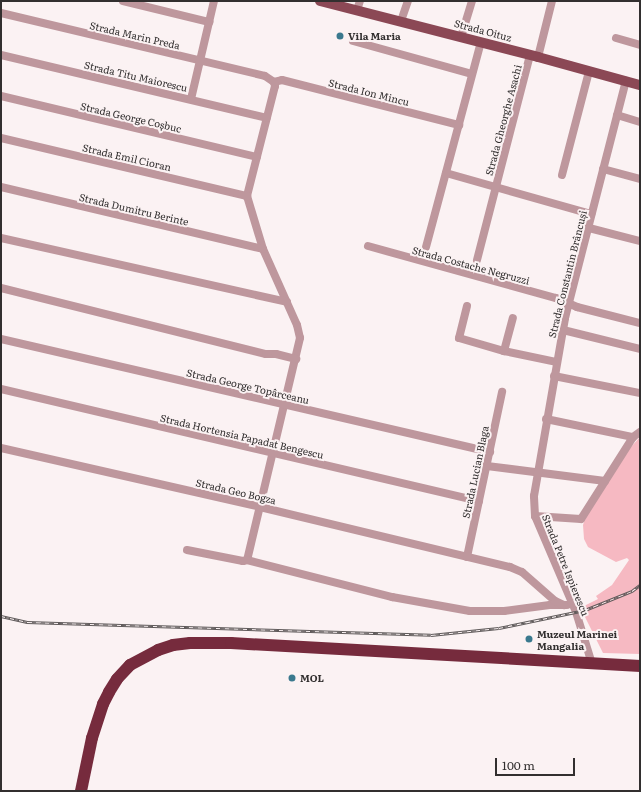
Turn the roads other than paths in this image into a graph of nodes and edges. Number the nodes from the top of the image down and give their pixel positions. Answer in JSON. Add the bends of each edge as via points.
{"nodes":[{"id":1,"x":123,"y":1,"type":"edge"},
{"id":2,"x":214,"y":1,"type":"edge"},
{"id":3,"x":320,"y":1,"type":"edge"},
{"id":4,"x":408,"y":1,"type":"edge"},
{"id":5,"x":472,"y":1,"type":"edge"},
{"id":6,"x":552,"y":1,"type":"edge"},
{"id":7,"x":358,"y":6,"type":"edge"},
{"id":8,"x":1,"y":13,"type":"edge"},
{"id":9,"x":401,"y":21,"type":"junction"},
{"id":10,"x":209,"y":22,"type":"junction"},
{"id":11,"x":461,"y":37,"type":"junction"},
{"id":12,"x":616,"y":38,"type":"dead end"},
{"id":13,"x":353,"y":42,"type":"dead end"},
{"id":14,"x":481,"y":42,"type":"junction"},
{"id":15,"x":640,"y":45,"type":"edge"},
{"id":16,"x":1,"y":55,"type":"edge"},
{"id":17,"x":534,"y":56,"type":"junction"},
{"id":18,"x":201,"y":61,"type":"junction"},
{"id":19,"x":589,"y":71,"type":"junction"},
{"id":20,"x":472,"y":74,"type":"junction"},
{"id":21,"x":626,"y":81,"type":"junction"},
{"id":22,"x":274,"y":82,"type":"junction"},
{"id":23,"x":640,"y":85,"type":"edge"},
{"id":24,"x":1,"y":96,"type":"edge"},
{"id":25,"x":191,"y":99,"type":"junction"},
{"id":26,"x":617,"y":115,"type":"junction"},
{"id":27,"x":267,"y":118,"type":"junction"},
{"id":28,"x":640,"y":122,"type":"edge"},
{"id":29,"x":459,"y":125,"type":"junction"},
{"id":30,"x":1,"y":138,"type":"edge"},
{"id":31,"x":258,"y":157,"type":"junction"},
{"id":32,"x":603,"y":169,"type":"junction"},
{"id":33,"x":446,"y":173,"type":"junction"},
{"id":34,"x":562,"y":175,"type":"dead end"},
{"id":35,"x":640,"y":179,"type":"edge"},
{"id":36,"x":1,"y":188,"type":"edge"},
{"id":37,"x":496,"y":188,"type":"junction"},
{"id":38,"x":247,"y":196,"type":"junction"},
{"id":39,"x":592,"y":214,"type":"junction"},
{"id":40,"x":589,"y":228,"type":"junction"},
{"id":41,"x":1,"y":238,"type":"edge"},
{"id":42,"x":640,"y":240,"type":"edge"},
{"id":43,"x":368,"y":246,"type":"dead end"},
{"id":44,"x":426,"y":247,"type":"dead end"},
{"id":45,"x":263,"y":249,"type":"junction"},
{"id":46,"x":477,"y":260,"type":"dead end"},
{"id":47,"x":1,"y":288,"type":"edge"},
{"id":48,"x":286,"y":302,"type":"junction"},
{"id":49,"x":568,"y":305,"type":"junction"},
{"id":50,"x":467,"y":306,"type":"dead end"},
{"id":51,"x":513,"y":318,"type":"dead end"},
{"id":52,"x":640,"y":323,"type":"edge"},
{"id":53,"x":562,"y":330,"type":"junction"},
{"id":54,"x":1,"y":339,"type":"edge"},
{"id":55,"x":640,"y":349,"type":"edge"},
{"id":56,"x":504,"y":351,"type":"junction"},
{"id":57,"x":296,"y":359,"type":"junction"},
{"id":58,"x":556,"y":362,"type":"junction"},
{"id":59,"x":554,"y":376,"type":"junction"},
{"id":60,"x":1,"y":389,"type":"edge"},
{"id":61,"x":502,"y":392,"type":"dead end"},
{"id":62,"x":640,"y":393,"type":"edge"},
{"id":63,"x":284,"y":405,"type":"junction"},
{"id":64,"x":546,"y":419,"type":"junction"},
{"id":65,"x":637,"y":435,"type":"edge"},
{"id":66,"x":1,"y":448,"type":"edge"},
{"id":67,"x":490,"y":452,"type":"junction"},
{"id":68,"x":273,"y":453,"type":"junction"},
{"id":69,"x":487,"y":466,"type":"junction"},
{"id":70,"x":538,"y":473,"type":"junction"},
{"id":71,"x":605,"y":481,"type":"junction"},
{"id":72,"x":479,"y":501,"type":"junction"},
{"id":73,"x":260,"y":507,"type":"junction"},
{"id":74,"x":534,"y":516,"type":"junction"},
{"id":75,"x":187,"y":550,"type":"dead end"},
{"id":76,"x":467,"y":557,"type":"junction"},
{"id":77,"x":247,"y":560,"type":"junction"},
{"id":78,"x":570,"y":606,"type":"junction"},
{"id":79,"x":592,"y":664,"type":"junction"},
{"id":80,"x":640,"y":666,"type":"edge"},
{"id":81,"x":81,"y":791,"type":"edge"}],
"edges":[{"from":1,"to":10,"type":"street"},
{"from":2,"to":10,"type":"street"},
{"from":3,"to":7,"type":"main road","name":"Strada Oituz"},
{"from":4,"to":9,"type":"street"},
{"from":5,"to":11,"type":"street"},
{"from":6,"to":17,"type":"street","name":"Strada Gheorghe Asachi"},
{"from":7,"to":9,"type":"main road","name":"Strada Oituz"},
{"from":8,"to":18,"type":"street","name":"Strada Marin Preda"},
{"from":9,"to":11,"type":"main road","name":"Strada Oituz"},
{"from":10,"to":18,"type":"street"},
{"from":11,"to":14,"type":"main road","name":"Strada Oituz"},
{"from":12,"to":15,"type":"street"},
{"from":13,"to":20,"type":"street"},
{"from":14,"to":17,"type":"main road","name":"Strada Oituz"},
{"from":14,"to":20,"type":"street"},
{"from":16,"to":25,"type":"street","name":"Strada Titu Maiorescu"},
{"from":17,"to":19,"type":"main road","name":"Strada Oituz"},
{"from":17,"to":37,"type":"street","name":"Strada Gheorghe Asachi"},
{"from":18,"to":22,"type":"street","name":"Strada Marin Preda","via":[[265,76]]},
{"from":18,"to":25,"type":"street"},
{"from":19,"to":21,"type":"main road","name":"Strada Oituz"},
{"from":19,"to":34,"type":"street"},
{"from":20,"to":29,"type":"street"},
{"from":21,"to":23,"type":"main road","name":"Strada Oituz"},
{"from":21,"to":26,"type":"street","name":"Strada Constantin Brâncuși"},
{"from":22,"to":27,"type":"street"},
{"from":22,"to":29,"type":"street","name":"Strada Ion Mincu","via":[[289,82]]},
{"from":24,"to":31,"type":"street","name":"Strada George Coșbuc"},
{"from":25,"to":27,"type":"street","name":"Strada Titu Maiorescu"},
{"from":26,"to":28,"type":"street"},
{"from":26,"to":32,"type":"street","name":"Strada Constantin Brâncuși"},
{"from":27,"to":31,"type":"street"},
{"from":29,"to":33,"type":"street"},
{"from":30,"to":38,"type":"street","name":"Strada Emil Cioran"},
{"from":31,"to":38,"type":"street"},
{"from":32,"to":35,"type":"street"},
{"from":32,"to":39,"type":"street","name":"Strada Constantin Brâncuși"},
{"from":33,"to":37,"type":"street"},
{"from":33,"to":44,"type":"street"},
{"from":36,"to":45,"type":"street","name":"Strada Dumitru Berinte"},
{"from":37,"to":39,"type":"street","name":"Strada Gheorghe Asachi"},
{"from":37,"to":46,"type":"street"},
{"from":38,"to":45,"type":"street"},
{"from":39,"to":40,"type":"street","name":"Strada Constantin Brâncuși"},
{"from":40,"to":42,"type":"street"},
{"from":40,"to":49,"type":"street","name":"Strada Constantin Brâncuși"},
{"from":41,"to":48,"type":"street"},
{"from":43,"to":49,"type":"street","name":"Strada Costache Negruzzi","via":[[556,298]]},
{"from":45,"to":48,"type":"street"},
{"from":47,"to":57,"type":"street","via":[[266,354]]},
{"from":48,"to":57,"type":"street","via":[[301,333]]},
{"from":49,"to":52,"type":"street"},
{"from":49,"to":53,"type":"street","name":"Strada Constantin Brâncuși"},
{"from":50,"to":56,"type":"street","via":[[459,338]]},
{"from":51,"to":56,"type":"street"},
{"from":53,"to":55,"type":"street"},
{"from":53,"to":58,"type":"street","name":"Strada Constantin Brâncuși"},
{"from":54,"to":63,"type":"street","name":"Strada George Topârceanu"},
{"from":56,"to":58,"type":"street"},
{"from":57,"to":63,"type":"street"},
{"from":58,"to":59,"type":"street","name":"Strada Constantin Brâncuși"},
{"from":59,"to":62,"type":"street"},
{"from":59,"to":64,"type":"street","name":"Strada Constantin Brâncuși"},
{"from":60,"to":68,"type":"street","name":"Strada Hortensia Papadat Bengescu"},
{"from":61,"to":67,"type":"street","name":"Strada Lucian Blaga"},
{"from":63,"to":67,"type":"street","name":"Strada George Topârceanu"},
{"from":63,"to":68,"type":"street"},
{"from":64,"to":65,"type":"street"},
{"from":64,"to":70,"type":"street","name":"Strada Constantin Brâncuși"},
{"from":65,"to":71,"type":"street"},
{"from":66,"to":73,"type":"street","name":"Strada Geo Bogza"},
{"from":67,"to":69,"type":"street","name":"Strada Lucian Blaga"},
{"from":68,"to":72,"type":"street","name":"Strada Hortensia Papadat Bengescu"},
{"from":68,"to":73,"type":"street"},
{"from":69,"to":70,"type":"street"},
{"from":69,"to":72,"type":"street","name":"Strada Lucian Blaga"},
{"from":70,"to":71,"type":"street"},
{"from":70,"to":74,"type":"street","name":"Strada Petre Ispierescu"},
{"from":71,"to":74,"type":"street","via":[[581,519]]},
{"from":72,"to":76,"type":"street","name":"Strada Lucian Blaga"},
{"from":73,"to":76,"type":"street","name":"Strada Geo Bogza"},
{"from":73,"to":77,"type":"street"},
{"from":74,"to":78,"type":"street","name":"Strada Petre Ispierescu"},
{"from":75,"to":77,"type":"street","via":[[243,562]]},
{"from":76,"to":78,"type":"street","name":"Strada Geo Bogza","via":[[522,572],[555,601]]},
{"from":77,"to":78,"type":"street","via":[[392,597],[470,611]]},
{"from":78,"to":79,"type":"street","name":"Strada Petre Ispierescu"},
{"from":79,"to":80,"type":"highway"},
{"from":79,"to":81,"type":"highway","via":[[211,642],[184,643],[158,650],[130,665],[117,679],[103,704],[92,738]]}]}
